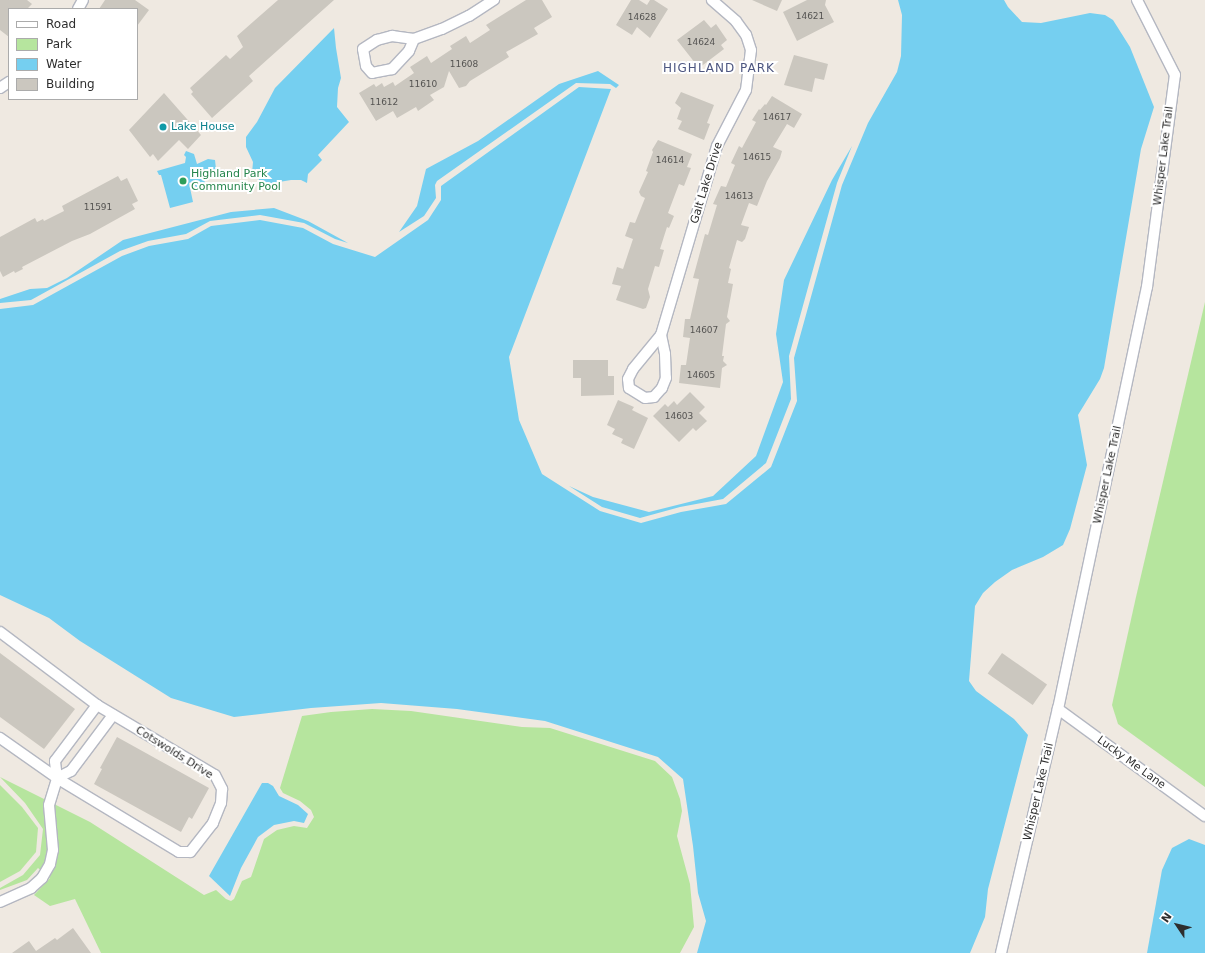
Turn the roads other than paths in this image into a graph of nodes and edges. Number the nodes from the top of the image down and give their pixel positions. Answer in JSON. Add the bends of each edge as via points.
{"nodes":[{"id":1,"x":494,"y":0,"type":"edge"},
{"id":2,"x":712,"y":0,"type":"edge"},
{"id":3,"x":1137,"y":0,"type":"edge"},
{"id":4,"x":414,"y":39,"type":"junction"},
{"id":5,"x":661,"y":335,"type":"junction"},
{"id":6,"x":0,"y":632,"type":"edge"},
{"id":7,"x":97,"y":706,"type":"junction"},
{"id":8,"x":1058,"y":709,"type":"junction"},
{"id":9,"x":113,"y":715,"type":"junction"},
{"id":10,"x":0,"y":738,"type":"edge"},
{"id":11,"x":57,"y":778,"type":"junction"},
{"id":12,"x":1205,"y":816,"type":"edge"},
{"id":13,"x":0,"y":902,"type":"edge"},
{"id":14,"x":1001,"y":953,"type":"edge"}],
"edges":[{"from":1,"to":4,"type":"street","via":[[469,16]]},
{"from":2,"to":5,"type":"street","name":"Galt Lake Drive","via":[[736,21],[746,35],[751,50],[750,64],[746,90],[717,146]]},
{"from":3,"to":8,"type":"street","name":"Whisper Lake Trail","via":[[1175,75],[1147,287]]},
{"from":4,"to":4,"type":"street","via":[[392,36],[377,40],[363,49],[366,66],[372,73],[392,69],[409,52]]},
{"from":5,"to":5,"type":"street","name":"Galt Lake Drive","via":[[666,378],[654,397],[645,398],[629,388],[628,379]]},
{"from":6,"to":7,"type":"street","name":"Cotswolds Drive"},
{"from":7,"to":9,"type":"street","name":"Cotswolds Drive"},
{"from":7,"to":11,"type":"street","via":[[54,761]]},
{"from":8,"to":12,"type":"street","name":"Lucky Me Lane"},
{"from":8,"to":14,"type":"street","name":"Whisper Lake Trail"},
{"from":9,"to":11,"type":"street","via":[[71,771]]},
{"from":9,"to":11,"type":"street","name":"Cotswolds Drive","via":[[215,775],[222,789],[221,803],[213,823],[190,852],[180,852]]},
{"from":10,"to":11,"type":"street","name":"Cotswolds Drive"},
{"from":11,"to":13,"type":"street","via":[[49,805],[53,850],[50,864],[42,878],[31,888]]}]}
